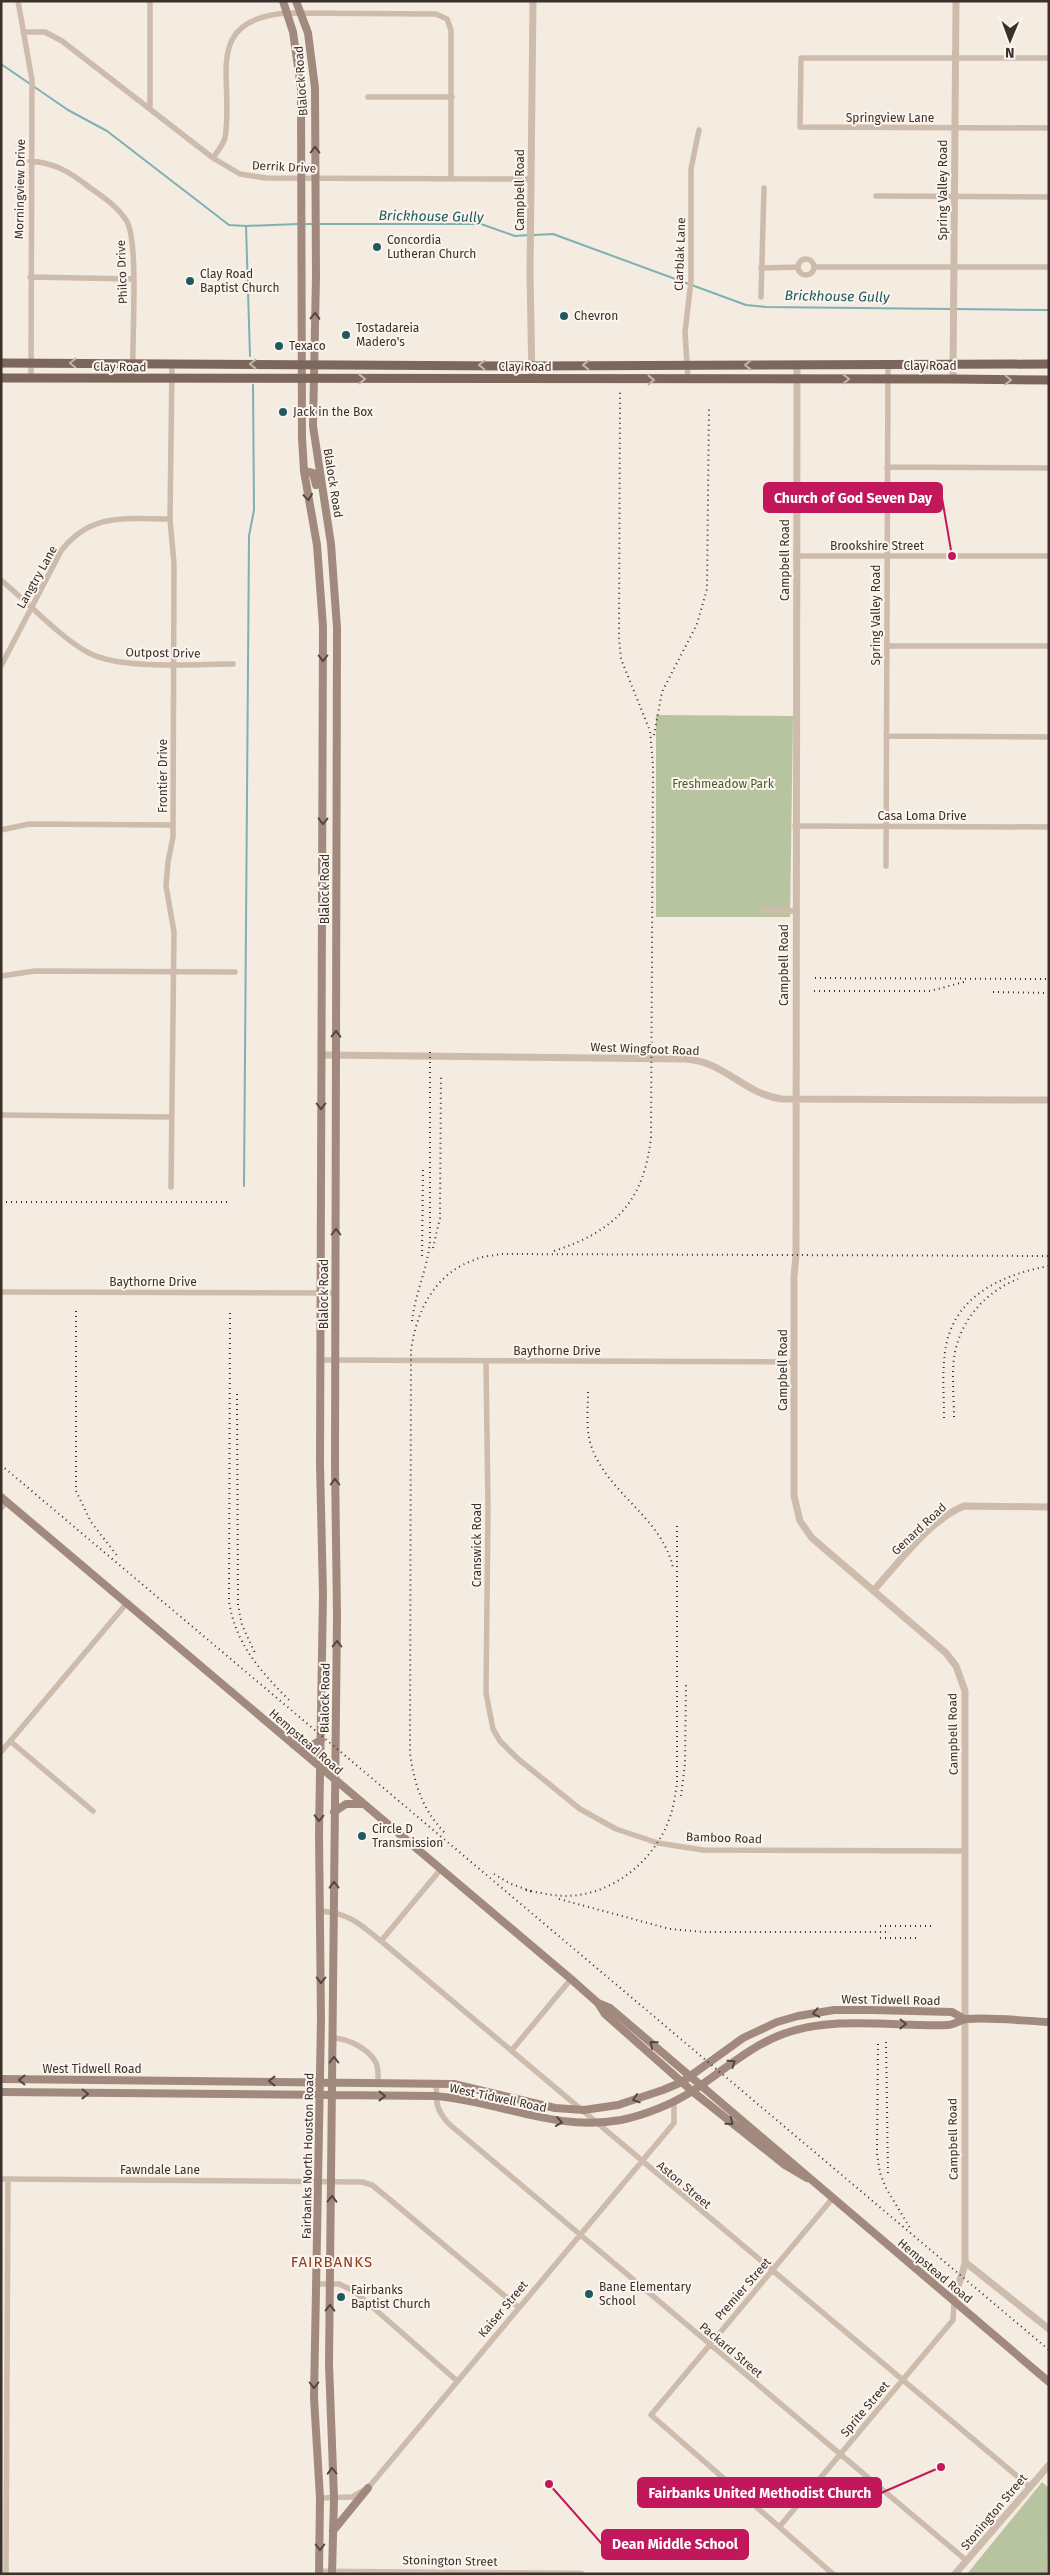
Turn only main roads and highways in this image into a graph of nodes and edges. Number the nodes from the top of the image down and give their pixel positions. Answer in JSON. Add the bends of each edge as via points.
{"nodes":[{"id":1,"x":283,"y":1,"type":"edge"},
{"id":2,"x":296,"y":1,"type":"edge"},
{"id":3,"x":301,"y":88,"type":"junction"},
{"id":4,"x":315,"y":88,"type":"junction"},
{"id":5,"x":302,"y":276,"type":"junction"},
{"id":6,"x":316,"y":276,"type":"junction"},
{"id":7,"x":1,"y":363,"type":"edge"},
{"id":8,"x":229,"y":364,"type":"junction"},
{"id":9,"x":302,"y":364,"type":"junction"},
{"id":10,"x":314,"y":364,"type":"junction"},
{"id":11,"x":1049,"y":364,"type":"edge"},
{"id":12,"x":383,"y":365,"type":"junction"},
{"id":13,"x":444,"y":365,"type":"junction"},
{"id":14,"x":726,"y":365,"type":"junction"},
{"id":15,"x":1,"y":378,"type":"edge"},
{"id":16,"x":301,"y":378,"type":"junction"},
{"id":17,"x":314,"y":378,"type":"junction"},
{"id":18,"x":229,"y":379,"type":"junction"},
{"id":19,"x":383,"y":379,"type":"junction"},
{"id":20,"x":444,"y":379,"type":"junction"},
{"id":21,"x":722,"y":380,"type":"junction"},
{"id":22,"x":1049,"y":380,"type":"edge"},
{"id":23,"x":302,"y":438,"type":"junction"},
{"id":24,"x":317,"y":458,"type":"junction"},
{"id":25,"x":304,"y":471,"type":"junction"},
{"id":26,"x":324,"y":500,"type":"junction"},
{"id":27,"x":317,"y":544,"type":"junction"},
{"id":28,"x":331,"y":544,"type":"junction"},
{"id":29,"x":323,"y":627,"type":"junction"},
{"id":30,"x":337,"y":628,"type":"junction"},
{"id":31,"x":323,"y":708,"type":"junction"},
{"id":32,"x":337,"y":708,"type":"junction"},
{"id":33,"x":323,"y":797,"type":"junction"},
{"id":34,"x":337,"y":798,"type":"junction"},
{"id":35,"x":321,"y":884,"type":"junction"},
{"id":36,"x":336,"y":885,"type":"junction"},
{"id":37,"x":322,"y":972,"type":"junction"},
{"id":38,"x":336,"y":972,"type":"junction"},
{"id":39,"x":321,"y":1179,"type":"junction"},
{"id":40,"x":336,"y":1179,"type":"junction"},
{"id":41,"x":320,"y":1464,"type":"junction"},
{"id":42,"x":335,"y":1465,"type":"junction"},
{"id":43,"x":3,"y":1502,"type":"edge"},
{"id":44,"x":322,"y":1568,"type":"junction"},
{"id":45,"x":336,"y":1568,"type":"junction"},
{"id":46,"x":321,"y":1670,"type":"junction"},
{"id":47,"x":337,"y":1671,"type":"junction"},
{"id":48,"x":321,"y":1740,"type":"junction"},
{"id":49,"x":294,"y":1745,"type":"junction"},
{"id":50,"x":320,"y":1769,"type":"junction"},
{"id":51,"x":334,"y":1780,"type":"junction"},
{"id":52,"x":362,"y":1804,"type":"junction"},
{"id":53,"x":334,"y":1812,"type":"junction"},
{"id":54,"x":598,"y":2003,"type":"junction"},
{"id":55,"x":872,"y":2010,"type":"junction"},
{"id":56,"x":964,"y":2019,"type":"junction"},
{"id":57,"x":321,"y":2020,"type":"junction"},
{"id":58,"x":1049,"y":2022,"type":"edge"},
{"id":59,"x":872,"y":2024,"type":"junction"},
{"id":60,"x":632,"y":2026,"type":"junction"},
{"id":61,"x":626,"y":2033,"type":"junction"},
{"id":62,"x":334,"y":2038,"type":"junction"},
{"id":63,"x":690,"y":2076,"type":"junction"},
{"id":64,"x":1,"y":2079,"type":"edge"},
{"id":65,"x":46,"y":2080,"type":"junction"},
{"id":66,"x":131,"y":2080,"type":"junction"},
{"id":67,"x":225,"y":2081,"type":"junction"},
{"id":68,"x":320,"y":2082,"type":"junction"},
{"id":69,"x":334,"y":2082,"type":"junction"},
{"id":70,"x":682,"y":2082,"type":"junction"},
{"id":71,"x":701,"y":2085,"type":"junction"},
{"id":72,"x":692,"y":2091,"type":"junction"},
{"id":73,"x":1,"y":2092,"type":"edge"},
{"id":74,"x":46,"y":2093,"type":"junction"},
{"id":75,"x":134,"y":2094,"type":"junction"},
{"id":76,"x":223,"y":2095,"type":"junction"},
{"id":77,"x":320,"y":2095,"type":"junction"},
{"id":78,"x":334,"y":2095,"type":"junction"},
{"id":79,"x":514,"y":2099,"type":"junction"},
{"id":80,"x":511,"y":2112,"type":"junction"},
{"id":81,"x":765,"y":2145,"type":"junction"},
{"id":82,"x":314,"y":2363,"type":"junction"},
{"id":83,"x":329,"y":2364,"type":"junction"},
{"id":84,"x":1049,"y":2382,"type":"edge"},
{"id":85,"x":368,"y":2488,"type":"road end"},
{"id":86,"x":333,"y":2531,"type":"junction"},
{"id":87,"x":319,"y":2573,"type":"edge"},
{"id":88,"x":332,"y":2573,"type":"edge"}],
"edges":[{"from":1,"to":3,"type":"main road","name":"Blalock Road","via":[[297,51]]},
{"from":2,"to":4,"type":"main road","name":"Blalock Road","via":[[308,33]]},
{"from":3,"to":4,"type":"main road"},
{"from":3,"to":5,"type":"main road","name":"Blalock Road"},
{"from":6,"to":4,"type":"main road","name":"Blalock Road","one_way":true},
{"from":5,"to":6,"type":"main road"},
{"from":5,"to":9,"type":"main road","name":"Blalock Road"},
{"from":10,"to":6,"type":"main road","name":"Blalock Road","one_way":true},
{"from":8,"to":7,"type":"main road","name":"Clay Road","one_way":true},
{"from":9,"to":8,"type":"main road","name":"Clay Road","one_way":true},
{"from":8,"to":18,"type":"main road"},
{"from":9,"to":10,"type":"main road","name":"Clay Road"},
{"from":9,"to":16,"type":"main road","name":"Blalock Road"},
{"from":10,"to":12,"type":"main road","name":"Clay Road"},
{"from":10,"to":17,"type":"main road","name":"Blalock Road"},
{"from":11,"to":14,"type":"main road","name":"Clay Road","one_way":true},
{"from":12,"to":13,"type":"main road","name":"Clay Road"},
{"from":12,"to":19,"type":"main road"},
{"from":14,"to":13,"type":"main road","name":"Clay Road","one_way":true},
{"from":13,"to":20,"type":"main road"},
{"from":14,"to":21,"type":"main road"},
{"from":15,"to":18,"type":"main road","name":"Clay Road"},
{"from":16,"to":17,"type":"main road","name":"Clay Road"},
{"from":16,"to":18,"type":"main road","name":"Clay Road"},
{"from":16,"to":23,"type":"main road","name":"Blalock Road"},
{"from":17,"to":19,"type":"main road","name":"Clay Road","one_way":true},
{"from":17,"to":24,"type":"main road","name":"Blalock Road","via":[[313,426]]},
{"from":19,"to":20,"type":"main road","name":"Clay Road"},
{"from":20,"to":21,"type":"main road","name":"Clay Road","one_way":true},
{"from":21,"to":22,"type":"main road","name":"Clay Road","one_way":true},
{"from":23,"to":24,"type":"main road","via":[[307,453]]},
{"from":23,"to":25,"type":"main road","name":"Blalock Road"},
{"from":24,"to":26,"type":"main road","name":"Blalock Road"},
{"from":25,"to":26,"type":"main road","via":[[314,473]]},
{"from":25,"to":27,"type":"main road","name":"Blalock Road","one_way":true},
{"from":26,"to":28,"type":"main road","name":"Blalock Road"},
{"from":27,"to":28,"type":"main road"},
{"from":27,"to":29,"type":"main road","name":"Blalock Road"},
{"from":28,"to":30,"type":"main road","name":"Blalock Road"},
{"from":29,"to":30,"type":"main road"},
{"from":29,"to":31,"type":"main road","name":"Blalock Road","one_way":true},
{"from":30,"to":32,"type":"main road","name":"Blalock Road"},
{"from":31,"to":32,"type":"main road"},
{"from":31,"to":33,"type":"main road","name":"Blalock Road"},
{"from":32,"to":34,"type":"main road","name":"Blalock Road"},
{"from":33,"to":34,"type":"main road"},
{"from":33,"to":35,"type":"main road","name":"Blalock Road","one_way":true},
{"from":34,"to":36,"type":"main road","name":"Blalock Road"},
{"from":35,"to":36,"type":"main road"},
{"from":35,"to":37,"type":"main road","name":"Blalock Road"},
{"from":36,"to":38,"type":"main road","name":"Blalock Road"},
{"from":37,"to":38,"type":"main road"},
{"from":37,"to":39,"type":"main road","name":"Blalock Road","one_way":true},
{"from":40,"to":38,"type":"main road","name":"Blalock Road","one_way":true},
{"from":39,"to":40,"type":"main road"},
{"from":39,"to":41,"type":"main road","name":"Blalock Road"},
{"from":42,"to":40,"type":"main road","name":"Blalock Road","one_way":true},
{"from":41,"to":42,"type":"main road"},
{"from":41,"to":44,"type":"main road","name":"Blalock Road"},
{"from":45,"to":42,"type":"main road","name":"Blalock Road","one_way":true},
{"from":43,"to":49,"type":"main road","name":"Hempstead Road"},
{"from":44,"to":45,"type":"main road"},
{"from":44,"to":46,"type":"main road","name":"Blalock Road"},
{"from":47,"to":45,"type":"main road","name":"Blalock Road","one_way":true},
{"from":46,"to":47,"type":"main road"},
{"from":46,"to":48,"type":"main road","name":"Blalock Road"},
{"from":47,"to":51,"type":"main road","name":"Blalock Road"},
{"from":48,"to":49,"type":"main road","via":[[309,1747]]},
{"from":48,"to":50,"type":"main road","name":"Blalock Road"},
{"from":49,"to":50,"type":"main road","name":"Hempstead Road"},
{"from":50,"to":51,"type":"main road","name":"Hempstead Road"},
{"from":50,"to":57,"type":"main road","name":"Fairbanks North Houston Road","one_way":true},
{"from":51,"to":52,"type":"main road","name":"Hempstead Road"},
{"from":51,"to":53,"type":"main road","name":"Fairbanks North Houston Road"},
{"from":52,"to":53,"type":"main road","via":[[346,1804]]},
{"from":52,"to":54,"type":"main road","name":"Hempstead Road"},
{"from":62,"to":53,"type":"main road","name":"Fairbanks North Houston Road","one_way":true},
{"from":54,"to":60,"type":"main road","name":"Hempstead Road","via":[[610,2008]]},
{"from":54,"to":61,"type":"main road","name":"Hempstead Road"},
{"from":55,"to":56,"type":"main road","name":"West Tidwell Road","via":[[952,2012]]},
{"from":55,"to":59,"type":"main road"},
{"from":55,"to":63,"type":"main road","name":"West Tidwell Road","one_way":true,"via":[[834,2010],[777,2022],[743,2038]]},
{"from":56,"to":58,"type":"main road"},
{"from":59,"to":56,"type":"main road","name":"West Tidwell Road","one_way":true,"via":[[951,2025]]},
{"from":57,"to":62,"type":"main road","via":[[327,2036]]},
{"from":57,"to":68,"type":"main road","name":"Fairbanks North Houston Road"},
{"from":71,"to":59,"type":"main road","name":"West Tidwell Road","one_way":true,"via":[[760,2045],[784,2034],[824,2026]]},
{"from":60,"to":61,"type":"main road"},
{"from":63,"to":60,"type":"main road","name":"Hempstead Road","one_way":true},
{"from":61,"to":70,"type":"main road","name":"Hempstead Road"},
{"from":69,"to":62,"type":"main road","name":"Fairbanks North Houston Road","one_way":true},
{"from":63,"to":70,"type":"main road","name":"West Tidwell Road"},
{"from":63,"to":71,"type":"main road","name":"Hempstead Road"},
{"from":65,"to":64,"type":"main road","name":"West Tidwell Road","one_way":true},
{"from":65,"to":66,"type":"main road","name":"West Tidwell Road"},
{"from":65,"to":74,"type":"main road"},
{"from":66,"to":67,"type":"main road","name":"West Tidwell Road"},
{"from":66,"to":75,"type":"main road"},
{"from":68,"to":67,"type":"main road","name":"West Tidwell Road","one_way":true},
{"from":67,"to":76,"type":"main road"},
{"from":68,"to":69,"type":"main road","name":"West Tidwell Road"},
{"from":68,"to":77,"type":"main road","name":"Fairbanks North Houston Road"},
{"from":69,"to":78,"type":"main road","name":"Fairbanks North Houston Road"},
{"from":69,"to":79,"type":"main road","name":"West Tidwell Road","via":[[437,2083],[475,2088]]},
{"from":70,"to":72,"type":"main road","name":"Hempstead Road"},
{"from":70,"to":79,"type":"main road","name":"West Tidwell Road","one_way":true,"via":[[618,2105],[584,2110],[555,2108]]},
{"from":71,"to":72,"type":"main road","name":"West Tidwell Road"},
{"from":71,"to":81,"type":"main road","name":"Hempstead Road"},
{"from":80,"to":72,"type":"main road","name":"West Tidwell Road","one_way":true,"via":[[558,2122],[622,2120]]},
{"from":72,"to":81,"type":"main road","name":"Hempstead Road","one_way":true},
{"from":73,"to":74,"type":"main road","name":"West Tidwell Road"},
{"from":74,"to":75,"type":"main road","name":"West Tidwell Road","one_way":true},
{"from":75,"to":76,"type":"main road","name":"West Tidwell Road"},
{"from":76,"to":77,"type":"main road","name":"West Tidwell Road"},
{"from":77,"to":78,"type":"main road","name":"West Tidwell Road"},
{"from":77,"to":82,"type":"main road","name":"Fairbanks North Houston Road"},
{"from":78,"to":80,"type":"main road","name":"West Tidwell Road","one_way":true,"via":[[435,2096],[470,2100]]},
{"from":83,"to":78,"type":"main road","name":"Fairbanks North Houston Road","one_way":true},
{"from":79,"to":80,"type":"main road"},
{"from":81,"to":84,"type":"main road","name":"Hempstead Road","via":[[785,2165],[807,2178]]},
{"from":82,"to":83,"type":"main road"},
{"from":82,"to":87,"type":"main road","name":"Fairbanks North Houston Road","one_way":true,"via":[[320,2498]]},
{"from":86,"to":83,"type":"main road","name":"Fairbanks North Houston Road","one_way":true},
{"from":85,"to":86,"type":"main road"},
{"from":86,"to":88,"type":"main road","name":"Fairbanks North Houston Road"}]}
